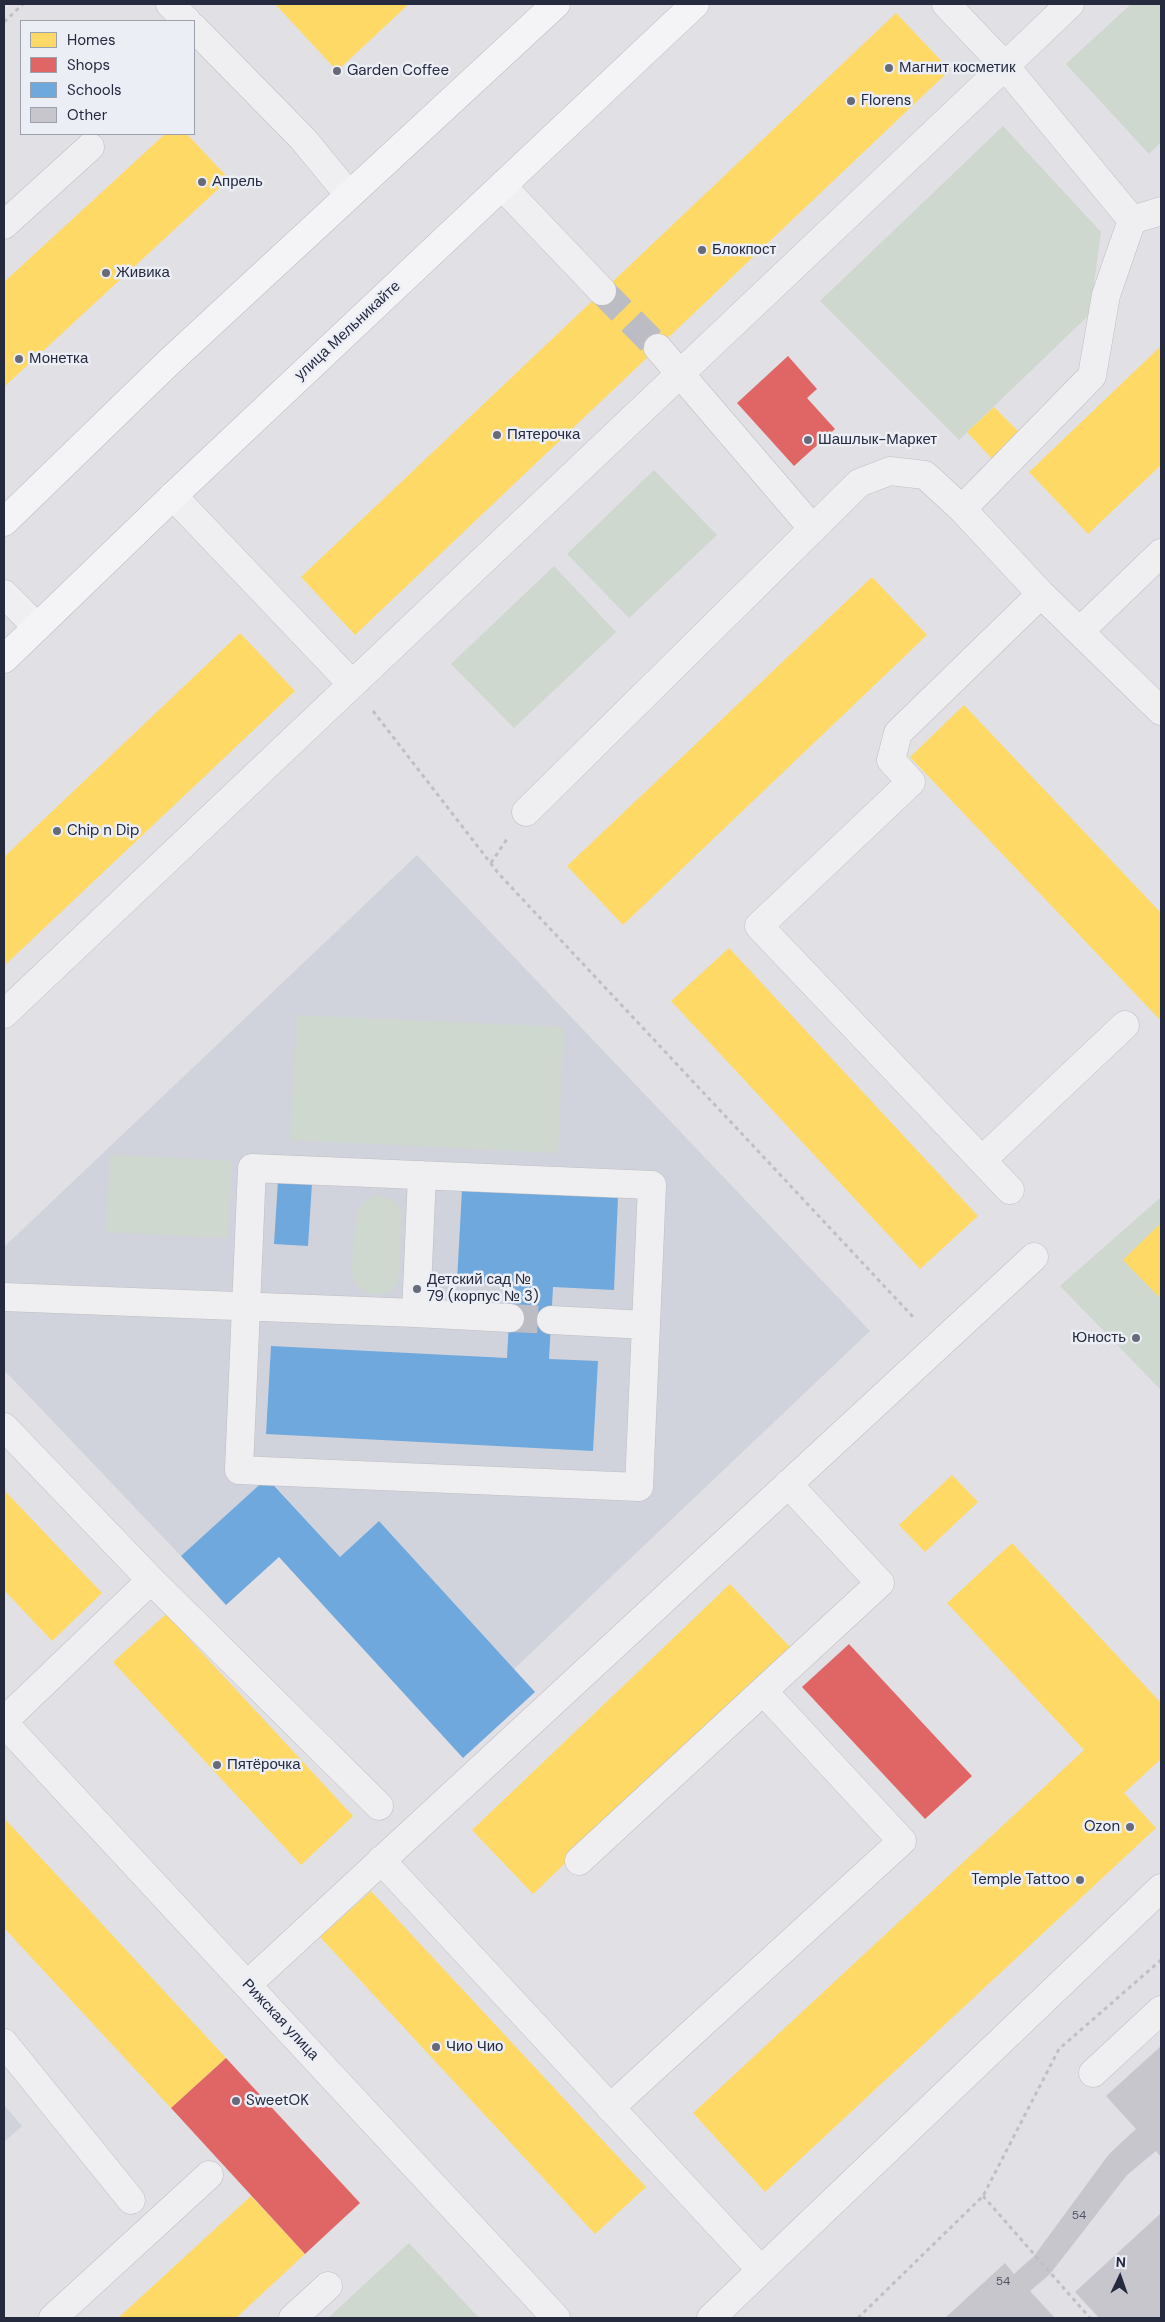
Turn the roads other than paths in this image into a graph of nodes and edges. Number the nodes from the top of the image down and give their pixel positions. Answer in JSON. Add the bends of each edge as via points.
{"nodes":[{"id":1,"x":170,"y":4,"type":"edge"},
{"id":2,"x":556,"y":4,"type":"edge"},
{"id":3,"x":695,"y":4,"type":"edge"},
{"id":4,"x":946,"y":4,"type":"edge"},
{"id":5,"x":1070,"y":4,"type":"edge"},
{"id":6,"x":186,"y":20,"type":"edge"},
{"id":7,"x":195,"y":29,"type":"edge"},
{"id":8,"x":1005,"y":66,"type":"junction"},
{"id":9,"x":90,"y":147,"type":"dead end"},
{"id":10,"x":502,"y":186,"type":"junction"},
{"id":11,"x":349,"y":195,"type":"junction"},
{"id":12,"x":1161,"y":211,"type":"edge"},
{"id":13,"x":1132,"y":220,"type":"junction"},
{"id":14,"x":4,"y":225,"type":"edge"},
{"id":15,"x":602,"y":291,"type":"tunnel mouth"},
{"id":16,"x":658,"y":348,"type":"tunnel mouth"},
{"id":17,"x":680,"y":374,"type":"junction"},
{"id":18,"x":173,"y":496,"type":"junction"},
{"id":19,"x":962,"y":509,"type":"junction"},
{"id":20,"x":4,"y":522,"type":"edge"},
{"id":21,"x":813,"y":529,"type":"junction"},
{"id":22,"x":1161,"y":553,"type":"edge"},
{"id":23,"x":4,"y":594,"type":"edge"},
{"id":24,"x":1041,"y":594,"type":"junction"},
{"id":25,"x":37,"y":627,"type":"junction"},
{"id":26,"x":1080,"y":632,"type":"junction"},
{"id":27,"x":4,"y":659,"type":"edge"},
{"id":28,"x":352,"y":684,"type":"junction"},
{"id":29,"x":1161,"y":711,"type":"edge"},
{"id":30,"x":526,"y":812,"type":"dead end"},
{"id":31,"x":4,"y":1014,"type":"edge"},
{"id":32,"x":1125,"y":1025,"type":"dead end"},
{"id":33,"x":982,"y":1160,"type":"junction"},
{"id":34,"x":422,"y":1175,"type":"junction"},
{"id":35,"x":1010,"y":1190,"type":"dead end"},
{"id":36,"x":1034,"y":1257,"type":"dead end"},
{"id":37,"x":4,"y":1297,"type":"edge"},
{"id":38,"x":246,"y":1306,"type":"junction"},
{"id":39,"x":416,"y":1314,"type":"junction"},
{"id":40,"x":510,"y":1318,"type":"tunnel mouth"},
{"id":41,"x":551,"y":1320,"type":"tunnel mouth"},
{"id":42,"x":646,"y":1325,"type":"junction"},
{"id":43,"x":4,"y":1427,"type":"edge"},
{"id":44,"x":788,"y":1484,"type":"junction"},
{"id":45,"x":151,"y":1580,"type":"junction"},
{"id":46,"x":763,"y":1691,"type":"junction"},
{"id":47,"x":4,"y":1722,"type":"edge"},
{"id":48,"x":379,"y":1806,"type":"dead end"},
{"id":49,"x":382,"y":1860,"type":"junction"},
{"id":50,"x":579,"y":1861,"type":"dead end"},
{"id":51,"x":1161,"y":1888,"type":"edge"},
{"id":52,"x":247,"y":1985,"type":"junction"},
{"id":53,"x":1161,"y":2010,"type":"edge"},
{"id":54,"x":4,"y":2043,"type":"edge"},
{"id":55,"x":1093,"y":2073,"type":"dead end"},
{"id":56,"x":610,"y":2108,"type":"junction"},
{"id":57,"x":209,"y":2175,"type":"dead end"},
{"id":58,"x":131,"y":2200,"type":"dead end"},
{"id":59,"x":761,"y":2270,"type":"junction"},
{"id":60,"x":328,"y":2286,"type":"dead end"},
{"id":61,"x":53,"y":2318,"type":"edge"},
{"id":62,"x":293,"y":2318,"type":"edge"},
{"id":63,"x":556,"y":2318,"type":"edge"},
{"id":64,"x":711,"y":2318,"type":"edge"}],
"edges":[{"from":1,"to":6,"type":"street"},
{"from":2,"to":11,"type":"main road"},
{"from":3,"to":10,"type":"main road","name":"улица Мельникайте"},
{"from":4,"to":8,"type":"street"},
{"from":5,"to":8,"type":"street"},
{"from":7,"to":11,"type":"street","via":[[303,139]]},
{"from":8,"to":13,"type":"street"},
{"from":8,"to":17,"type":"street"},
{"from":9,"to":14,"type":"street"},
{"from":10,"to":15,"type":"street"},
{"from":10,"to":18,"type":"main road","name":"улица Мельникайте"},
{"from":11,"to":20,"type":"main road"},
{"from":12,"to":13,"type":"street"},
{"from":13,"to":19,"type":"street","via":[[1106,295],[1092,376]]},
{"from":16,"to":17,"type":"street"},
{"from":17,"to":21,"type":"street"},
{"from":17,"to":28,"type":"street"},
{"from":18,"to":25,"type":"main road","name":"улица Мельникайте"},
{"from":18,"to":28,"type":"street"},
{"from":19,"to":21,"type":"street","via":[[925,475],[890,471],[859,483]]},
{"from":19,"to":24,"type":"street"},
{"from":21,"to":30,"type":"street"},
{"from":22,"to":26,"type":"street"},
{"from":23,"to":25,"type":"street"},
{"from":24,"to":26,"type":"street"},
{"from":24,"to":33,"type":"street","via":[[898,733],[891,760],[911,782],[759,926]]},
{"from":25,"to":27,"type":"main road","name":"улица Мельникайте"},
{"from":26,"to":29,"type":"street"},
{"from":28,"to":31,"type":"street"},
{"from":32,"to":33,"type":"street"},
{"from":33,"to":35,"type":"street"},
{"from":34,"to":38,"type":"street","via":[[252,1168]]},
{"from":34,"to":39,"type":"street"},
{"from":34,"to":42,"type":"street","via":[[652,1185]]},
{"from":36,"to":44,"type":"street"},
{"from":37,"to":38,"type":"street"},
{"from":38,"to":39,"type":"street"},
{"from":38,"to":42,"type":"street","via":[[239,1470],[639,1487]]},
{"from":39,"to":40,"type":"street"},
{"from":41,"to":42,"type":"street"},
{"from":43,"to":45,"type":"street"},
{"from":44,"to":46,"type":"street","via":[[880,1583]]},
{"from":44,"to":49,"type":"street"},
{"from":45,"to":47,"type":"street"},
{"from":45,"to":48,"type":"street"},
{"from":46,"to":50,"type":"street"},
{"from":46,"to":56,"type":"street","via":[[902,1841]]},
{"from":47,"to":52,"type":"street","name":"Рижская улица"},
{"from":49,"to":52,"type":"street"},
{"from":49,"to":56,"type":"street"},
{"from":51,"to":59,"type":"street"},
{"from":52,"to":63,"type":"street","name":"Рижская улица"},
{"from":53,"to":55,"type":"street"},
{"from":54,"to":58,"type":"street"},
{"from":56,"to":59,"type":"street"},
{"from":57,"to":61,"type":"street"},
{"from":59,"to":64,"type":"street"},
{"from":60,"to":62,"type":"street"}]}
